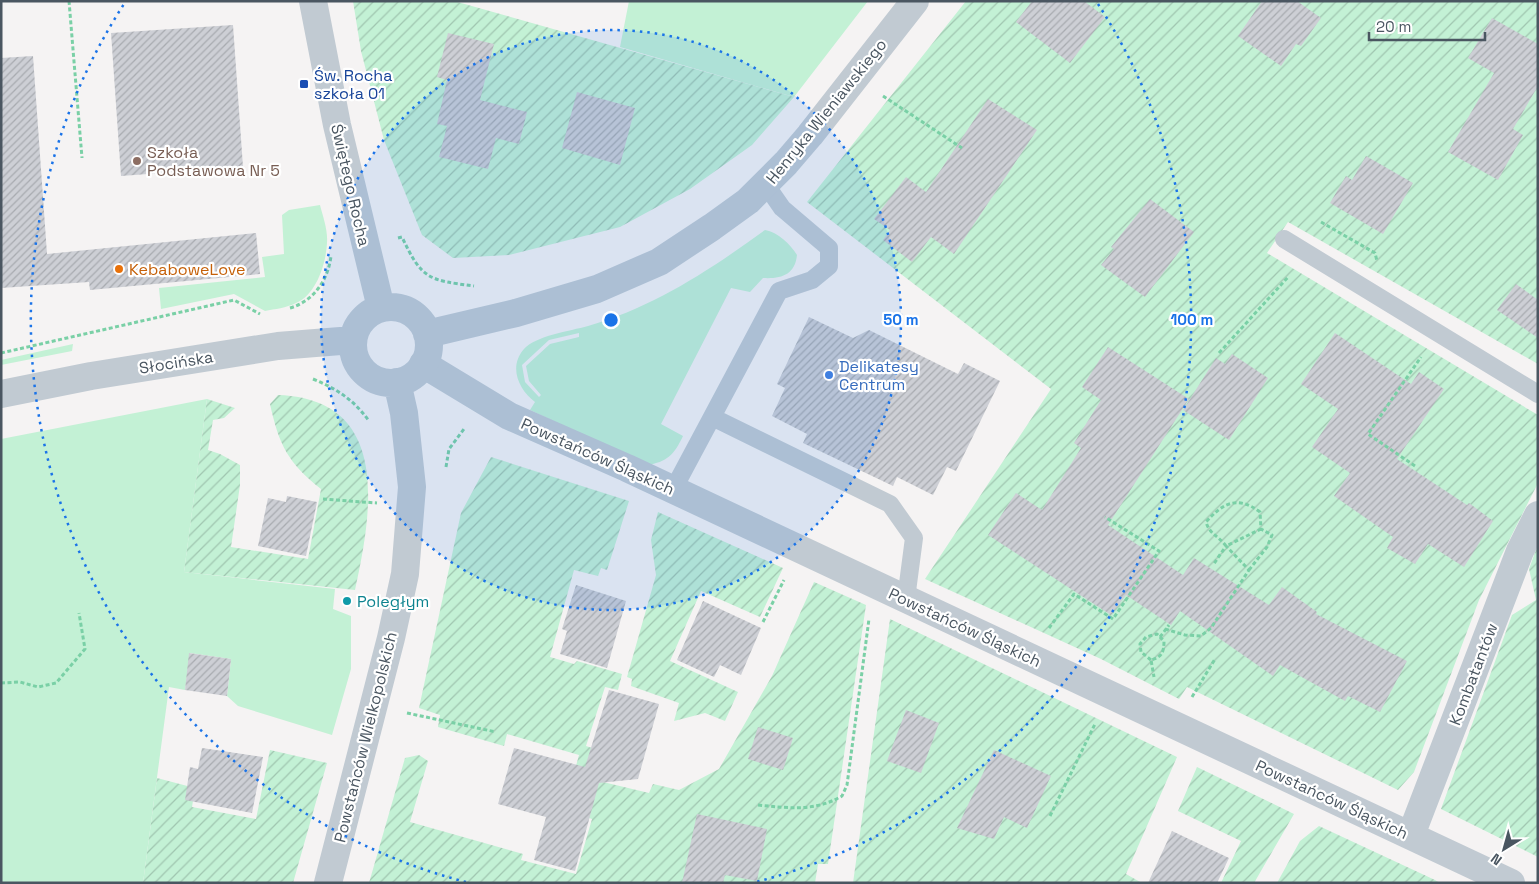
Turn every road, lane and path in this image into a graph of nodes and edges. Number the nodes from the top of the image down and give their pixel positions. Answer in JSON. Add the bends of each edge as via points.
{"nodes":[{"id":1,"x":69,"y":1,"type":"edge"},
{"id":2,"x":313,"y":1,"type":"edge"},
{"id":3,"x":915,"y":1,"type":"edge"},
{"id":4,"x":878,"y":93,"type":"dead end"},
{"id":5,"x":962,"y":148,"type":"dead end"},
{"id":6,"x":82,"y":158,"type":"dead end"},
{"id":7,"x":766,"y":185,"type":"junction"},
{"id":8,"x":402,"y":238,"type":"dead end"},
{"id":9,"x":1284,"y":239,"type":"dead end"},
{"id":10,"x":332,"y":252,"type":"dead end"},
{"id":11,"x":1308,"y":254,"type":"junction"},
{"id":12,"x":484,"y":287,"type":"dead end"},
{"id":13,"x":381,"y":308,"type":"junction"},
{"id":14,"x":285,"y":310,"type":"dead end"},
{"id":15,"x":268,"y":314,"type":"dead end"},
{"id":16,"x":426,"y":334,"type":"junction"},
{"id":17,"x":353,"y":340,"type":"junction"},
{"id":18,"x":1,"y":352,"type":"edge"},
{"id":19,"x":1424,"y":352,"type":"dead end"},
{"id":20,"x":1219,"y":353,"type":"dead end"},
{"id":21,"x":423,"y":364,"type":"junction"},
{"id":22,"x":307,"y":377,"type":"dead end"},
{"id":23,"x":397,"y":382,"type":"junction"},
{"id":24,"x":1,"y":394,"type":"edge"},
{"id":25,"x":1538,"y":394,"type":"edge"},
{"id":26,"x":712,"y":417,"type":"junction"},
{"id":27,"x":372,"y":425,"type":"dead end"},
{"id":28,"x":470,"y":427,"type":"dead end"},
{"id":29,"x":1415,"y":466,"type":"dead end"},
{"id":30,"x":445,"y":475,"type":"dead end"},
{"id":31,"x":673,"y":490,"type":"junction"},
{"id":32,"x":323,"y":499,"type":"dead end"},
{"id":33,"x":369,"y":503,"type":"dead end"},
{"id":34,"x":1538,"y":515,"type":"edge"},
{"id":35,"x":1105,"y":517,"type":"dead end"},
{"id":36,"x":1261,"y":529,"type":"junction"},
{"id":37,"x":1226,"y":546,"type":"junction"},
{"id":38,"x":798,"y":549,"type":"junction"},
{"id":39,"x":1213,"y":565,"type":"dead end"},
{"id":40,"x":1249,"y":570,"type":"junction"},
{"id":41,"x":874,"y":584,"type":"junction"},
{"id":42,"x":906,"y":600,"type":"junction"},
{"id":43,"x":80,"y":613,"type":"dead end"},
{"id":44,"x":763,"y":622,"type":"dead end"},
{"id":45,"x":1168,"y":625,"type":"dead end"},
{"id":46,"x":1165,"y":629,"type":"junction"},
{"id":47,"x":1160,"y":637,"type":"junction"},
{"id":48,"x":1028,"y":657,"type":"junction"},
{"id":49,"x":1216,"y":659,"type":"dead end"},
{"id":50,"x":1151,"y":660,"type":"junction"},
{"id":51,"x":1,"y":683,"type":"edge"},
{"id":52,"x":1109,"y":694,"type":"junction"},
{"id":53,"x":399,"y":711,"type":"dead end"},
{"id":54,"x":1145,"y":711,"type":"junction"},
{"id":55,"x":1175,"y":725,"type":"junction"},
{"id":56,"x":496,"y":732,"type":"dead end"},
{"id":57,"x":758,"y":805,"type":"dead end"},
{"id":58,"x":1050,"y":816,"type":"dead end"},
{"id":59,"x":1411,"y":835,"type":"junction"},
{"id":60,"x":328,"y":883,"type":"edge"},
{"id":61,"x":1511,"y":883,"type":"edge"}],
"edges":[{"from":1,"to":6,"type":"path"},
{"from":2,"to":13,"type":"street","name":"Świętego Rocha","via":[[337,125]]},
{"from":3,"to":7,"type":"street","name":"Henryka Wieniawskiego","via":[[810,135]]},
{"from":4,"to":5,"type":"path"},
{"from":7,"to":16,"type":"street","name":"Henryka Wieniawskiego","via":[[712,227],[659,262],[588,292]]},
{"from":7,"to":26,"type":"lane","via":[[782,208],[829,248],[829,266],[812,280],[779,291]]},
{"from":8,"to":12,"type":"path","via":[[415,265],[437,281]]},
{"from":9,"to":11,"type":"lane"},
{"from":10,"to":14,"type":"path","via":[[330,266],[320,288],[302,305]]},
{"from":11,"to":20,"type":"path"},
{"from":11,"to":25,"type":"lane"},
{"from":13,"to":16,"type":"street","via":[[409,312],[423,325]]},
{"from":13,"to":17,"type":"street","via":[[362,320]]},
{"from":15,"to":18,"type":"path","via":[[261,314],[234,300]]},
{"from":16,"to":21,"type":"street","via":[[428,354]]},
{"from":17,"to":23,"type":"street","via":[[357,363],[364,372],[385,382]]},
{"from":17,"to":24,"type":"street","name":"Słocińska","via":[[269,348],[91,376]]},
{"from":19,"to":29,"type":"path","via":[[1368,434]]},
{"from":21,"to":23,"type":"street","via":[[412,377]]},
{"from":21,"to":31,"type":"street","name":"Powstańców Śląskich","via":[[508,416]]},
{"from":22,"to":27,"type":"path","via":[[337,389],[357,404]]},
{"from":23,"to":60,"type":"street","name":"Powstańców Wielkopolskich","via":[[404,413],[412,487],[405,574]]},
{"from":26,"to":31,"type":"lane"},
{"from":26,"to":42,"type":"lane","via":[[890,504],[914,538]]},
{"from":28,"to":30,"type":"path","via":[[463,430],[449,449]]},
{"from":31,"to":38,"type":"street","name":"Powstańców Śląskich"},
{"from":32,"to":33,"type":"path"},
{"from":34,"to":59,"type":"street","name":"Kombatantów"},
{"from":35,"to":48,"type":"path","via":[[1159,552],[1113,619],[1074,594]]},
{"from":36,"to":37,"type":"path"},
{"from":36,"to":37,"type":"path","via":[[1260,512],[1255,508],[1230,502],[1224,504],[1206,522],[1213,536]]},
{"from":36,"to":40,"type":"path","via":[[1272,535]]},
{"from":37,"to":39,"type":"path"},
{"from":37,"to":40,"type":"path"},
{"from":38,"to":41,"type":"street","name":"Powstańców Śląskich"},
{"from":38,"to":44,"type":"path"},
{"from":40,"to":46,"type":"path","via":[[1211,628],[1201,636]]},
{"from":41,"to":42,"type":"street","name":"Powstańców Śląskich"},
{"from":41,"to":57,"type":"path","via":[[847,785],[842,796],[814,808]]},
{"from":42,"to":48,"type":"street","name":"Powstańców Śląskich"},
{"from":43,"to":51,"type":"path","via":[[85,649],[56,683],[38,687],[20,682]]},
{"from":45,"to":46,"type":"path"},
{"from":46,"to":47,"type":"path"},
{"from":47,"to":50,"type":"path","via":[[1164,641],[1164,651]]},
{"from":47,"to":50,"type":"path","via":[[1157,634],[1146,637],[1140,644],[1141,652]]},
{"from":48,"to":52,"type":"street","name":"Powstańców Śląskich"},
{"from":49,"to":55,"type":"path"},
{"from":50,"to":54,"type":"path","via":[[1154,678]]},
{"from":52,"to":54,"type":"street","name":"Powstańców Śląskich"},
{"from":52,"to":58,"type":"path"},
{"from":53,"to":56,"type":"path"},
{"from":54,"to":55,"type":"street","name":"Powstańców Śląskich"},
{"from":55,"to":59,"type":"street","name":"Powstańców Śląskich"},
{"from":59,"to":61,"type":"street","name":"Powstańców Śląskich"}]}
